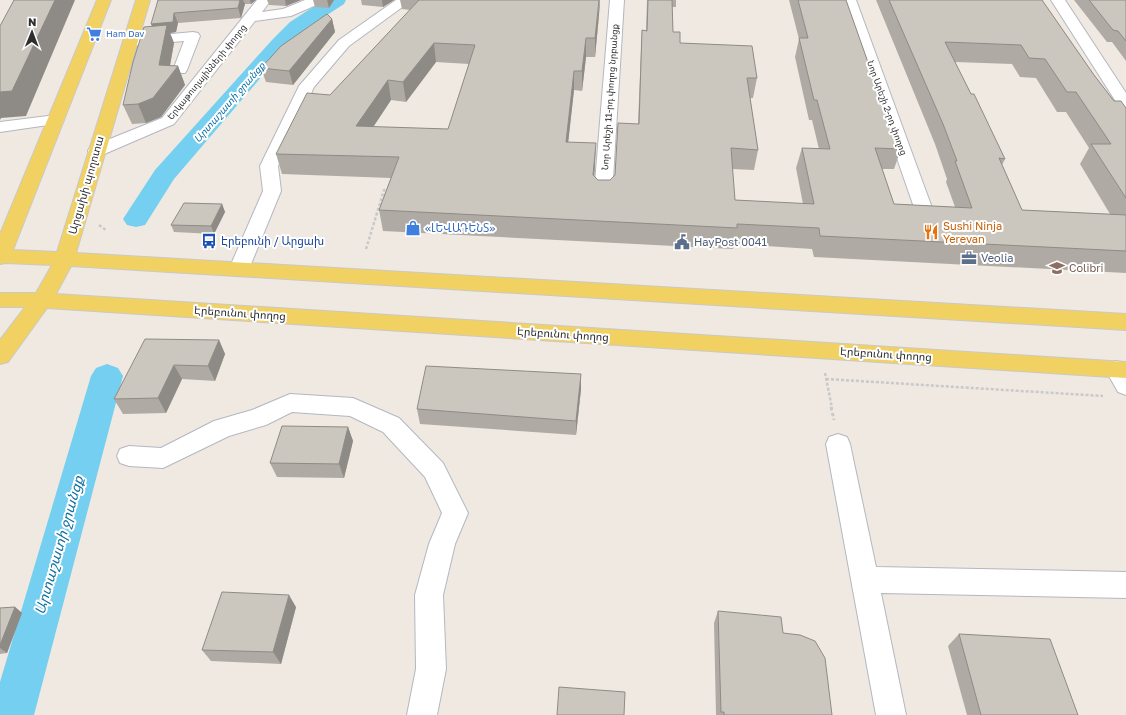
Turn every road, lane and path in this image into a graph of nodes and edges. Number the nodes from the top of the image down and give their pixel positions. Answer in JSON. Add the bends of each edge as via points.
{"nodes":[{"id":1,"x":104,"y":0,"type":"edge"},
{"id":2,"x":143,"y":0,"type":"edge"},
{"id":3,"x":264,"y":0,"type":"edge"},
{"id":4,"x":316,"y":0,"type":"edge"},
{"id":5,"x":405,"y":0,"type":"edge"},
{"id":6,"x":617,"y":0,"type":"edge"},
{"id":7,"x":849,"y":0,"type":"edge"},
{"id":8,"x":1058,"y":0,"type":"edge"},
{"id":9,"x":251,"y":17,"type":"junction"},
{"id":10,"x":130,"y":42,"type":"junction"},
{"id":11,"x":180,"y":70,"type":"dead end"},
{"id":12,"x":1126,"y":105,"type":"edge"},
{"id":13,"x":56,"y":120,"type":"junction"},
{"id":14,"x":0,"y":127,"type":"edge"},
{"id":15,"x":96,"y":150,"type":"junction"},
{"id":16,"x":391,"y":190,"type":"edge"},
{"id":17,"x":602,"y":195,"type":"edge"},
{"id":18,"x":926,"y":216,"type":"edge"},
{"id":19,"x":366,"y":249,"type":"dead end"},
{"id":20,"x":1,"y":257,"type":"edge"},
{"id":21,"x":65,"y":259,"type":"junction"},
{"id":22,"x":239,"y":269,"type":"junction"},
{"id":23,"x":0,"y":300,"type":"edge"},
{"id":24,"x":42,"y":300,"type":"junction"},
{"id":25,"x":1126,"y":322,"type":"edge"},
{"id":26,"x":821,"y":350,"type":"junction"},
{"id":27,"x":0,"y":356,"type":"edge"},
{"id":28,"x":826,"y":379,"type":"junction"},
{"id":29,"x":1120,"y":381,"type":"edge"},
{"id":30,"x":838,"y":444,"type":"joint"},
{"id":31,"x":129,"y":456,"type":"dead end"},
{"id":32,"x":864,"y":580,"type":"junction"},
{"id":33,"x":1126,"y":585,"type":"edge"},
{"id":34,"x":422,"y":715,"type":"edge"},
{"id":35,"x":891,"y":715,"type":"edge"}],
"edges":[{"from":1,"to":13,"type":"main road"},
{"from":2,"to":10,"type":"main road","name":"Արցախի պողոտա"},
{"from":3,"to":9,"type":"street","name":"Երկաթուղայինների փողոց"},
{"from":4,"to":9,"type":"street","via":[[286,13]]},
{"from":5,"to":22,"type":"street","via":[[344,43],[307,86],[269,166],[272,191]]},
{"from":6,"to":17,"type":"street","name":"Նոր Արեշի 11-րդ փողոց նրբանցք"},
{"from":7,"to":18,"type":"street","name":"Նոր Արեշի 2-րդ փողոց"},
{"from":8,"to":12,"type":"street"},
{"from":9,"to":15,"type":"street","name":"Երկաթուղայինների փողոց","via":[[168,121]]},
{"from":10,"to":11,"type":"street","via":[[192,36]]},
{"from":10,"to":15,"type":"main road","name":"Արցախի պողոտա"},
{"from":13,"to":14,"type":"street"},
{"from":13,"to":20,"type":"main road"},
{"from":15,"to":21,"type":"main road","name":"Արցախի պողոտա"},
{"from":16,"to":19,"type":"path","via":[[384,190]]},
{"from":20,"to":21,"type":"main road"},
{"from":21,"to":22,"type":"main road"},
{"from":21,"to":24,"type":"main road","name":"Արցախի պողոտա"},
{"from":22,"to":25,"type":"main road"},
{"from":23,"to":24,"type":"main road","name":"Էրեբունու փողոց"},
{"from":24,"to":26,"type":"main road","name":"Էրեբունու փողոց"},
{"from":24,"to":27,"type":"main road","name":"Արցախի պողոտա"},
{"from":26,"to":28,"type":"path"},
{"from":26,"to":29,"type":"main road","name":"Էրեբունու փողոց"},
{"from":28,"to":29,"type":"path"},
{"from":28,"to":30,"type":"path"},
{"from":30,"to":32,"type":"street"},
{"from":31,"to":34,"type":"street","via":[[163,458],[222,428],[258,418],[290,403],[353,407],[391,425],[434,470],[456,513],[442,544],[429,595],[431,669]]},
{"from":32,"to":33,"type":"street"},
{"from":32,"to":35,"type":"street"}]}
